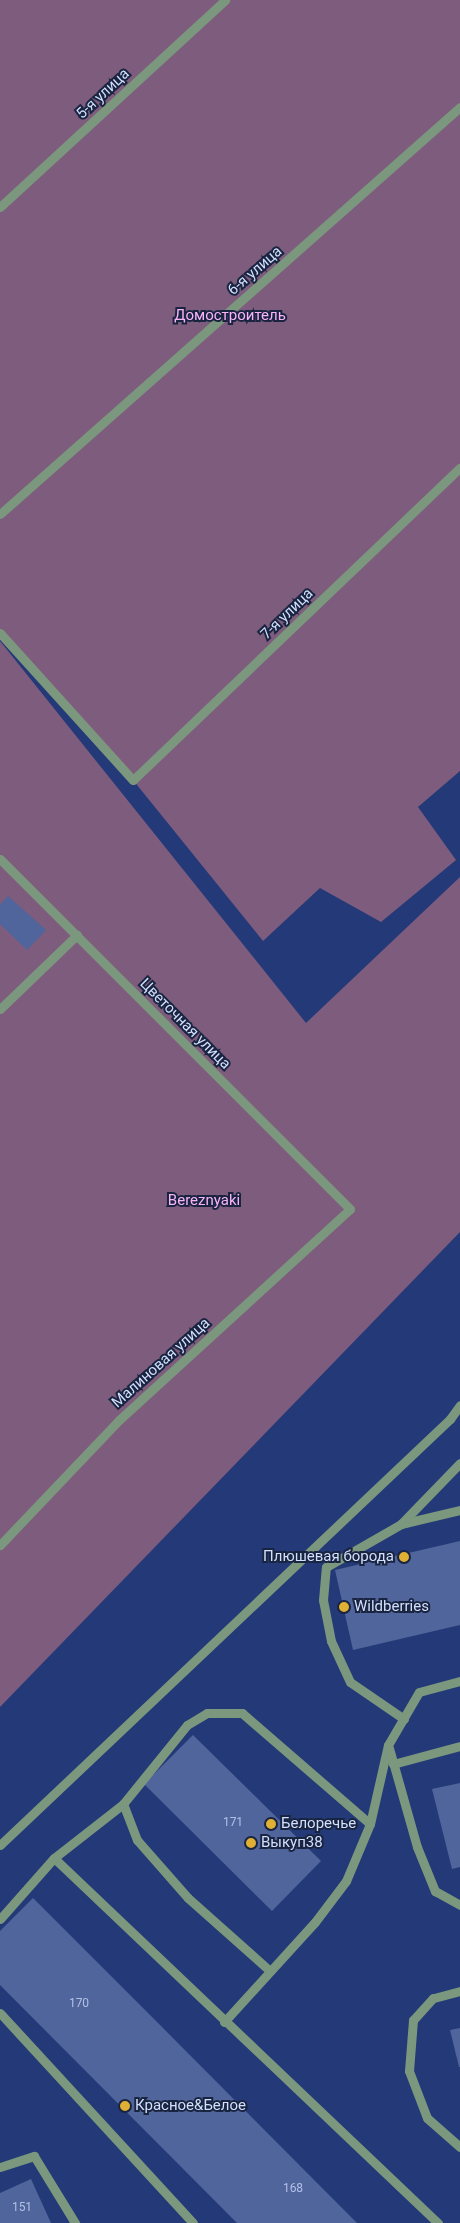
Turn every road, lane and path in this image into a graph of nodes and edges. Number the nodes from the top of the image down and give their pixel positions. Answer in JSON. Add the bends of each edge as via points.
{"nodes":[{"id":1,"x":225,"y":0,"type":"edge"},
{"id":2,"x":460,"y":107,"type":"edge"},
{"id":3,"x":0,"y":207,"type":"edge"},
{"id":4,"x":460,"y":468,"type":"edge"},
{"id":5,"x":0,"y":514,"type":"edge"},
{"id":6,"x":0,"y":633,"type":"edge"},
{"id":7,"x":0,"y":859,"type":"edge"},
{"id":8,"x":77,"y":935,"type":"junction"},
{"id":9,"x":0,"y":1009,"type":"edge"},
{"id":10,"x":350,"y":1209,"type":"joint"},
{"id":11,"x":460,"y":1405,"type":"edge"},
{"id":12,"x":460,"y":1463,"type":"edge"},
{"id":13,"x":460,"y":1510,"type":"edge"},
{"id":14,"x":401,"y":1524,"type":"junction"},
{"id":15,"x":0,"y":1546,"type":"edge"},
{"id":16,"x":460,"y":1681,"type":"edge"},
{"id":17,"x":404,"y":1718,"type":"junction"},
{"id":18,"x":388,"y":1746,"type":"junction"},
{"id":19,"x":460,"y":1746,"type":"edge"},
{"id":20,"x":393,"y":1764,"type":"junction"},
{"id":21,"x":123,"y":1804,"type":"junction"},
{"id":22,"x":370,"y":1824,"type":"junction"},
{"id":23,"x":0,"y":1845,"type":"edge"},
{"id":24,"x":54,"y":1858,"type":"junction"},
{"id":25,"x":460,"y":1905,"type":"edge"},
{"id":26,"x":0,"y":1919,"type":"edge"},
{"id":27,"x":270,"y":1971,"type":"junction"},
{"id":28,"x":460,"y":1991,"type":"edge"},
{"id":29,"x":0,"y":2013,"type":"edge"},
{"id":30,"x":224,"y":2022,"type":"junction"},
{"id":31,"x":460,"y":2147,"type":"edge"},
{"id":32,"x":0,"y":2167,"type":"edge"},
{"id":33,"x":75,"y":2223,"type":"edge"},
{"id":34,"x":193,"y":2223,"type":"edge"},
{"id":35,"x":438,"y":2223,"type":"edge"}],
"edges":[{"from":1,"to":3,"type":"street","name":"5-я улица"},
{"from":2,"to":5,"type":"street","name":"6-я улица"},
{"from":4,"to":6,"type":"street","name":"7-я улица","via":[[133,780]]},
{"from":7,"to":8,"type":"street","name":"Цветочная улица"},
{"from":8,"to":9,"type":"street"},
{"from":8,"to":10,"type":"street","name":"Цветочная улица"},
{"from":10,"to":15,"type":"street","name":"Малиновая улица","via":[[119,1420]]},
{"from":11,"to":23,"type":"street","via":[[450,1419]]},
{"from":12,"to":14,"type":"street"},
{"from":13,"to":14,"type":"street"},
{"from":14,"to":17,"type":"street","via":[[326,1567],[323,1600],[331,1641],[350,1682]]},
{"from":16,"to":17,"type":"street","via":[[419,1692]]},
{"from":17,"to":18,"type":"street"},
{"from":18,"to":20,"type":"street"},
{"from":18,"to":22,"type":"street"},
{"from":19,"to":20,"type":"street"},
{"from":20,"to":25,"type":"street","via":[[417,1847],[435,1891]]},
{"from":21,"to":22,"type":"street","via":[[187,1726],[207,1713],[242,1713]]},
{"from":21,"to":24,"type":"street"},
{"from":21,"to":27,"type":"street","via":[[137,1840],[188,1898]]},
{"from":22,"to":27,"type":"street","via":[[346,1881],[316,1922]]},
{"from":24,"to":26,"type":"street"},
{"from":24,"to":30,"type":"street"},
{"from":27,"to":30,"type":"street"},
{"from":28,"to":31,"type":"street","via":[[433,1998],[413,2020],[409,2071],[427,2118]]},
{"from":29,"to":34,"type":"street"},
{"from":30,"to":35,"type":"street"},
{"from":32,"to":33,"type":"street","via":[[34,2156]]}]}
